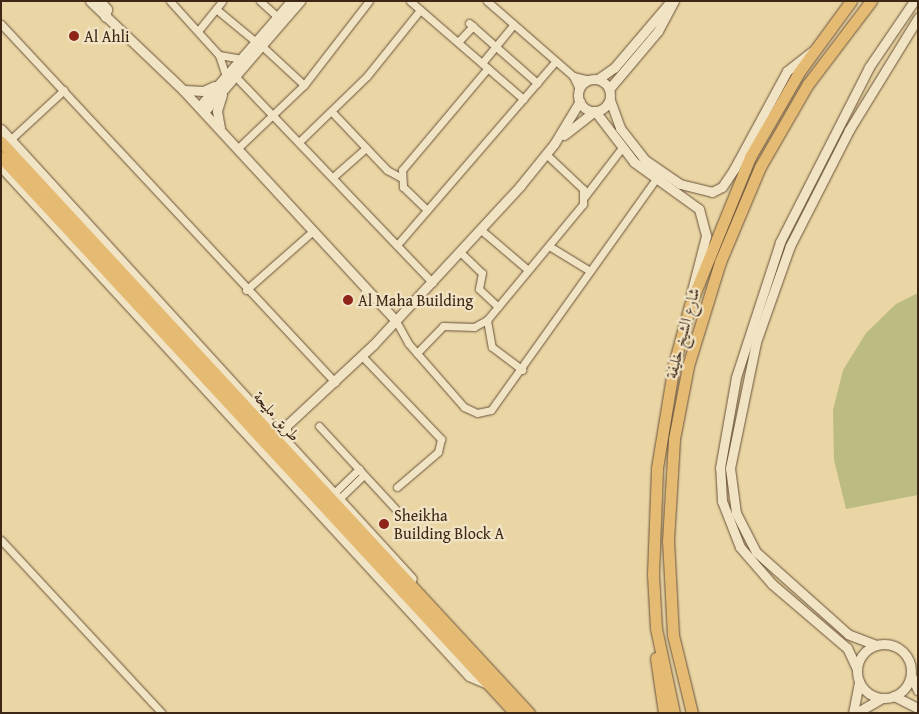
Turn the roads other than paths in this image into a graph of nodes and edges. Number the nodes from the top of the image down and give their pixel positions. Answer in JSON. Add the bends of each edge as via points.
{"nodes":[{"id":1,"x":90,"y":1,"type":"edge"},
{"id":2,"x":100,"y":1,"type":"edge"},
{"id":3,"x":170,"y":1,"type":"edge"},
{"id":4,"x":222,"y":1,"type":"edge"},
{"id":5,"x":260,"y":1,"type":"edge"},
{"id":6,"x":291,"y":1,"type":"edge"},
{"id":7,"x":300,"y":1,"type":"edge"},
{"id":8,"x":369,"y":1,"type":"edge"},
{"id":9,"x":410,"y":1,"type":"edge"},
{"id":10,"x":487,"y":1,"type":"edge"},
{"id":11,"x":672,"y":1,"type":"edge"},
{"id":12,"x":870,"y":1,"type":"edge"},
{"id":13,"x":914,"y":1,"type":"edge"},
{"id":14,"x":850,"y":2,"type":"edge"},
{"id":15,"x":216,"y":9,"type":"junction"},
{"id":16,"x":420,"y":10,"type":"junction"},
{"id":17,"x":905,"y":15,"type":"junction"},
{"id":18,"x":278,"y":17,"type":"junction"},
{"id":19,"x":105,"y":18,"type":"junction"},
{"id":20,"x":918,"y":18,"type":"edge"},
{"id":21,"x":1,"y":24,"type":"edge"},
{"id":22,"x":514,"y":24,"type":"junction"},
{"id":23,"x":198,"y":31,"type":"junction"},
{"id":24,"x":458,"y":42,"type":"junction"},
{"id":25,"x":259,"y":44,"type":"junction"},
{"id":26,"x":496,"y":47,"type":"junction"},
{"id":27,"x":815,"y":50,"type":"junction"},
{"id":28,"x":896,"y":51,"type":"junction"},
{"id":29,"x":219,"y":55,"type":"junction"},
{"id":30,"x":241,"y":59,"type":"junction"},
{"id":31,"x":556,"y":61,"type":"junction"},
{"id":32,"x":485,"y":66,"type":"junction"},
{"id":33,"x":573,"y":76,"type":"junction"},
{"id":34,"x":231,"y":78,"type":"junction"},
{"id":35,"x":594,"y":80,"type":"junction"},
{"id":36,"x":537,"y":83,"type":"junction"},
{"id":37,"x":304,"y":85,"type":"junction"},
{"id":38,"x":579,"y":89,"type":"junction"},
{"id":39,"x":610,"y":89,"type":"junction"},
{"id":40,"x":64,"y":90,"type":"junction"},
{"id":41,"x":183,"y":90,"type":"junction"},
{"id":42,"x":523,"y":99,"type":"junction"},
{"id":43,"x":610,"y":100,"type":"junction"},
{"id":44,"x":580,"y":101,"type":"junction"},
{"id":45,"x":201,"y":109,"type":"junction"},
{"id":46,"x":595,"y":111,"type":"junction"},
{"id":47,"x":332,"y":112,"type":"junction"},
{"id":48,"x":275,"y":114,"type":"junction"},
{"id":49,"x":1,"y":129,"type":"edge"},
{"id":50,"x":220,"y":131,"type":"junction"},
{"id":51,"x":6,"y":140,"type":"edge"},
{"id":52,"x":300,"y":141,"type":"junction"},
{"id":53,"x":554,"y":144,"type":"junction"},
{"id":54,"x":237,"y":148,"type":"junction"},
{"id":55,"x":366,"y":148,"type":"junction"},
{"id":56,"x":622,"y":149,"type":"junction"},
{"id":57,"x":546,"y":154,"type":"junction"},
{"id":58,"x":1,"y":156,"type":"edge"},
{"id":59,"x":1,"y":167,"type":"edge"},
{"id":60,"x":333,"y":177,"type":"junction"},
{"id":61,"x":400,"y":177,"type":"junction"},
{"id":62,"x":654,"y":180,"type":"junction"},
{"id":63,"x":586,"y":196,"type":"junction"},
{"id":64,"x":427,"y":210,"type":"junction"},
{"id":65,"x":480,"y":229,"type":"junction"},
{"id":66,"x":313,"y":231,"type":"junction"},
{"id":67,"x":397,"y":245,"type":"junction"},
{"id":68,"x":549,"y":246,"type":"junction"},
{"id":69,"x":460,"y":252,"type":"junction"},
{"id":70,"x":528,"y":270,"type":"junction"},
{"id":71,"x":590,"y":271,"type":"junction"},
{"id":72,"x":433,"y":283,"type":"junction"},
{"id":73,"x":246,"y":290,"type":"junction"},
{"id":74,"x":157,"y":299,"type":"junction"},
{"id":75,"x":690,"y":305,"type":"junction"},
{"id":76,"x":498,"y":307,"type":"junction"},
{"id":77,"x":160,"y":314,"type":"junction"},
{"id":78,"x":487,"y":320,"type":"junction"},
{"id":79,"x":396,"y":321,"type":"junction"},
{"id":80,"x":417,"y":354,"type":"junction"},
{"id":81,"x":362,"y":356,"type":"junction"},
{"id":82,"x":211,"y":368,"type":"junction"},
{"id":83,"x":224,"y":370,"type":"junction"},
{"id":84,"x":522,"y":370,"type":"junction"},
{"id":85,"x":335,"y":382,"type":"junction"},
{"id":86,"x":273,"y":425,"type":"junction"},
{"id":87,"x":286,"y":426,"type":"junction"},
{"id":88,"x":319,"y":426,"type":"dead end"},
{"id":89,"x":286,"y":440,"type":"junction"},
{"id":90,"x":276,"y":461,"type":"junction"},
{"id":91,"x":361,"y":472,"type":"junction"},
{"id":92,"x":396,"y":487,"type":"dead end"},
{"id":93,"x":337,"y":496,"type":"junction"},
{"id":94,"x":400,"y":515,"type":"dead end"},
{"id":95,"x":1,"y":540,"type":"edge"},
{"id":96,"x":422,"y":597,"type":"junction"},
{"id":97,"x":659,"y":642,"type":"junction"},
{"id":98,"x":876,"y":645,"type":"junction"},
{"id":99,"x":857,"y":669,"type":"junction"},
{"id":100,"x":911,"y":675,"type":"junction"},
{"id":101,"x":859,"y":682,"type":"junction"},
{"id":102,"x":918,"y":691,"type":"edge"},
{"id":103,"x":894,"y":696,"type":"junction"},
{"id":104,"x":882,"y":698,"type":"junction"},
{"id":105,"x":918,"y":708,"type":"edge"},
{"id":106,"x":690,"y":709,"type":"edge"},
{"id":107,"x":162,"y":713,"type":"edge"},
{"id":108,"x":514,"y":713,"type":"edge"},
{"id":109,"x":528,"y":713,"type":"edge"},
{"id":110,"x":664,"y":713,"type":"edge"},
{"id":111,"x":674,"y":713,"type":"edge"},
{"id":112,"x":855,"y":713,"type":"edge"}],
"edges":[{"from":1,"to":19,"type":"street"},
{"from":2,"to":19,"type":"street","via":[[107,9]]},
{"from":3,"to":23,"type":"street"},
{"from":4,"to":15,"type":"street"},
{"from":5,"to":18,"type":"street"},
{"from":6,"to":18,"type":"street"},
{"from":7,"to":25,"type":"street"},
{"from":8,"to":37,"type":"street"},
{"from":9,"to":16,"type":"street"},
{"from":10,"to":22,"type":"street"},
{"from":11,"to":35,"type":"street","via":[[614,68]]},
{"from":11,"to":39,"type":"street","via":[[658,31]]},
{"from":12,"to":106,"type":"main road","name":"شارع الشيخ خليفة","via":[[814,76],[760,167],[720,262],[688,366],[674,440],[668,541],[674,635]]},
{"from":13,"to":17,"type":"street"},
{"from":14,"to":27,"type":"main road","name":"شارع الشيخ خليفة"},
{"from":15,"to":23,"type":"street"},
{"from":15,"to":25,"type":"street"},
{"from":16,"to":24,"type":"street"},
{"from":16,"to":47,"type":"street","via":[[368,76]]},
{"from":17,"to":28,"type":"street","via":[[890,43]]},
{"from":17,"to":99,"type":"street","via":[[865,75],[775,255],[736,377],[720,468],[722,501],[740,547],[766,578],[847,648]]},
{"from":18,"to":25,"type":"street"},
{"from":19,"to":41,"type":"street"},
{"from":20,"to":28,"type":"street"},
{"from":21,"to":40,"type":"street"},
{"from":22,"to":26,"type":"street"},
{"from":22,"to":31,"type":"street"},
{"from":23,"to":29,"type":"street"},
{"from":24,"to":26,"type":"street","via":[[471,25]]},
{"from":24,"to":32,"type":"street"},
{"from":25,"to":30,"type":"street"},
{"from":25,"to":34,"type":"street"},
{"from":25,"to":37,"type":"street"},
{"from":26,"to":32,"type":"street"},
{"from":26,"to":36,"type":"street"},
{"from":27,"to":43,"type":"street","via":[[787,72],[734,169],[722,187],[712,192],[680,184],[645,160],[620,128]]},
{"from":27,"to":75,"type":"main road","name":"شارع الشيخ خليفة","via":[[738,182]]},
{"from":28,"to":98,"type":"street","via":[[822,179],[790,246],[756,342],[730,468],[736,513],[756,552],[848,634]]},
{"from":29,"to":30,"type":"street"},
{"from":29,"to":34,"type":"street"},
{"from":30,"to":34,"type":"street"},
{"from":31,"to":33,"type":"street"},
{"from":31,"to":36,"type":"street"},
{"from":32,"to":42,"type":"street"},
{"from":32,"to":61,"type":"street"},
{"from":33,"to":35,"type":"street"},
{"from":33,"to":38,"type":"street"},
{"from":34,"to":41,"type":"street","via":[[207,90]]},
{"from":34,"to":45,"type":"street"},
{"from":34,"to":48,"type":"street"},
{"from":34,"to":50,"type":"street","via":[[217,107]]},
{"from":35,"to":38,"type":"street"},
{"from":35,"to":39,"type":"street"},
{"from":36,"to":42,"type":"street"},
{"from":37,"to":48,"type":"street"},
{"from":38,"to":44,"type":"street"},
{"from":39,"to":43,"type":"street"},
{"from":40,"to":51,"type":"street"},
{"from":40,"to":73,"type":"street"},
{"from":41,"to":45,"type":"street"},
{"from":42,"to":64,"type":"street"},
{"from":43,"to":46,"type":"street"},
{"from":44,"to":46,"type":"street"},
{"from":44,"to":53,"type":"street"},
{"from":45,"to":50,"type":"street"},
{"from":46,"to":53,"type":"street"},
{"from":46,"to":56,"type":"street"},
{"from":47,"to":52,"type":"street"},
{"from":47,"to":55,"type":"street"},
{"from":48,"to":52,"type":"street"},
{"from":48,"to":54,"type":"street"},
{"from":49,"to":51,"type":"street"},
{"from":50,"to":54,"type":"street"},
{"from":51,"to":74,"type":"street"},
{"from":51,"to":77,"type":"main road","name":"طريق مليحة"},
{"from":52,"to":60,"type":"street"},
{"from":53,"to":57,"type":"street"},
{"from":54,"to":66,"type":"street"},
{"from":55,"to":60,"type":"street"},
{"from":55,"to":61,"type":"street"},
{"from":56,"to":62,"type":"street"},
{"from":56,"to":63,"type":"street"},
{"from":57,"to":63,"type":"street"},
{"from":57,"to":65,"type":"street"},
{"from":58,"to":90,"type":"main road","name":"طريق مليحة"},
{"from":59,"to":90,"type":"street"},
{"from":60,"to":67,"type":"street"},
{"from":61,"to":64,"type":"street","via":[[403,188]]},
{"from":62,"to":71,"type":"street"},
{"from":62,"to":75,"type":"street","via":[[695,205],[705,219],[706,236]]},
{"from":63,"to":68,"type":"street"},
{"from":64,"to":67,"type":"street"},
{"from":65,"to":69,"type":"street"},
{"from":65,"to":70,"type":"street"},
{"from":66,"to":73,"type":"street"},
{"from":66,"to":79,"type":"street"},
{"from":67,"to":72,"type":"street"},
{"from":68,"to":70,"type":"street"},
{"from":68,"to":71,"type":"street"},
{"from":69,"to":72,"type":"street"},
{"from":69,"to":76,"type":"street","via":[[482,273],[479,289]]},
{"from":70,"to":76,"type":"street"},
{"from":71,"to":84,"type":"street"},
{"from":72,"to":79,"type":"street"},
{"from":73,"to":85,"type":"street"},
{"from":74,"to":77,"type":"main road"},
{"from":74,"to":83,"type":"street"},
{"from":75,"to":97,"type":"main road","name":"شارع الشيخ خليفة","via":[[668,393],[657,468],[653,588]]},
{"from":76,"to":78,"type":"street"},
{"from":77,"to":82,"type":"main road","name":"طريق مليحة"},
{"from":78,"to":80,"type":"street","via":[[474,327],[447,325]]},
{"from":78,"to":84,"type":"street","via":[[492,347]]},
{"from":79,"to":80,"type":"street"},
{"from":79,"to":81,"type":"street"},
{"from":80,"to":84,"type":"street","via":[[464,407],[477,413],[495,407]]},
{"from":81,"to":85,"type":"street"},
{"from":81,"to":92,"type":"street","via":[[441,439],[438,452]]},
{"from":82,"to":83,"type":"main road"},
{"from":82,"to":96,"type":"main road","name":"طريق مليحة"},
{"from":83,"to":86,"type":"street"},
{"from":85,"to":87,"type":"street"},
{"from":86,"to":87,"type":"street"},
{"from":86,"to":89,"type":"street"},
{"from":87,"to":89,"type":"street"},
{"from":88,"to":91,"type":"street"},
{"from":89,"to":93,"type":"street"},
{"from":90,"to":108,"type":"main road","name":"طريق مليحة"},
{"from":91,"to":93,"type":"street"},
{"from":91,"to":94,"type":"street"},
{"from":93,"to":96,"type":"street","via":[[413,580]]},
{"from":95,"to":107,"type":"street"},
{"from":96,"to":109,"type":"main road","name":"طريق مليحة"},
{"from":97,"to":110,"type":"main road","via":[[656,659]]},
{"from":97,"to":111,"type":"main road","name":"شارع الشيخ خليفة"},
{"from":98,"to":99,"type":"street","via":[[863,654]]},
{"from":98,"to":100,"type":"street","via":[[892,645],[905,654]]},
{"from":99,"to":101,"type":"street"},
{"from":100,"to":102,"type":"street"},
{"from":100,"to":103,"type":"street","via":[[905,688]]},
{"from":101,"to":104,"type":"street"},
{"from":101,"to":112,"type":"street"},
{"from":103,"to":104,"type":"street"},
{"from":103,"to":105,"type":"street"},
{"from":104,"to":112,"type":"street"}]}
